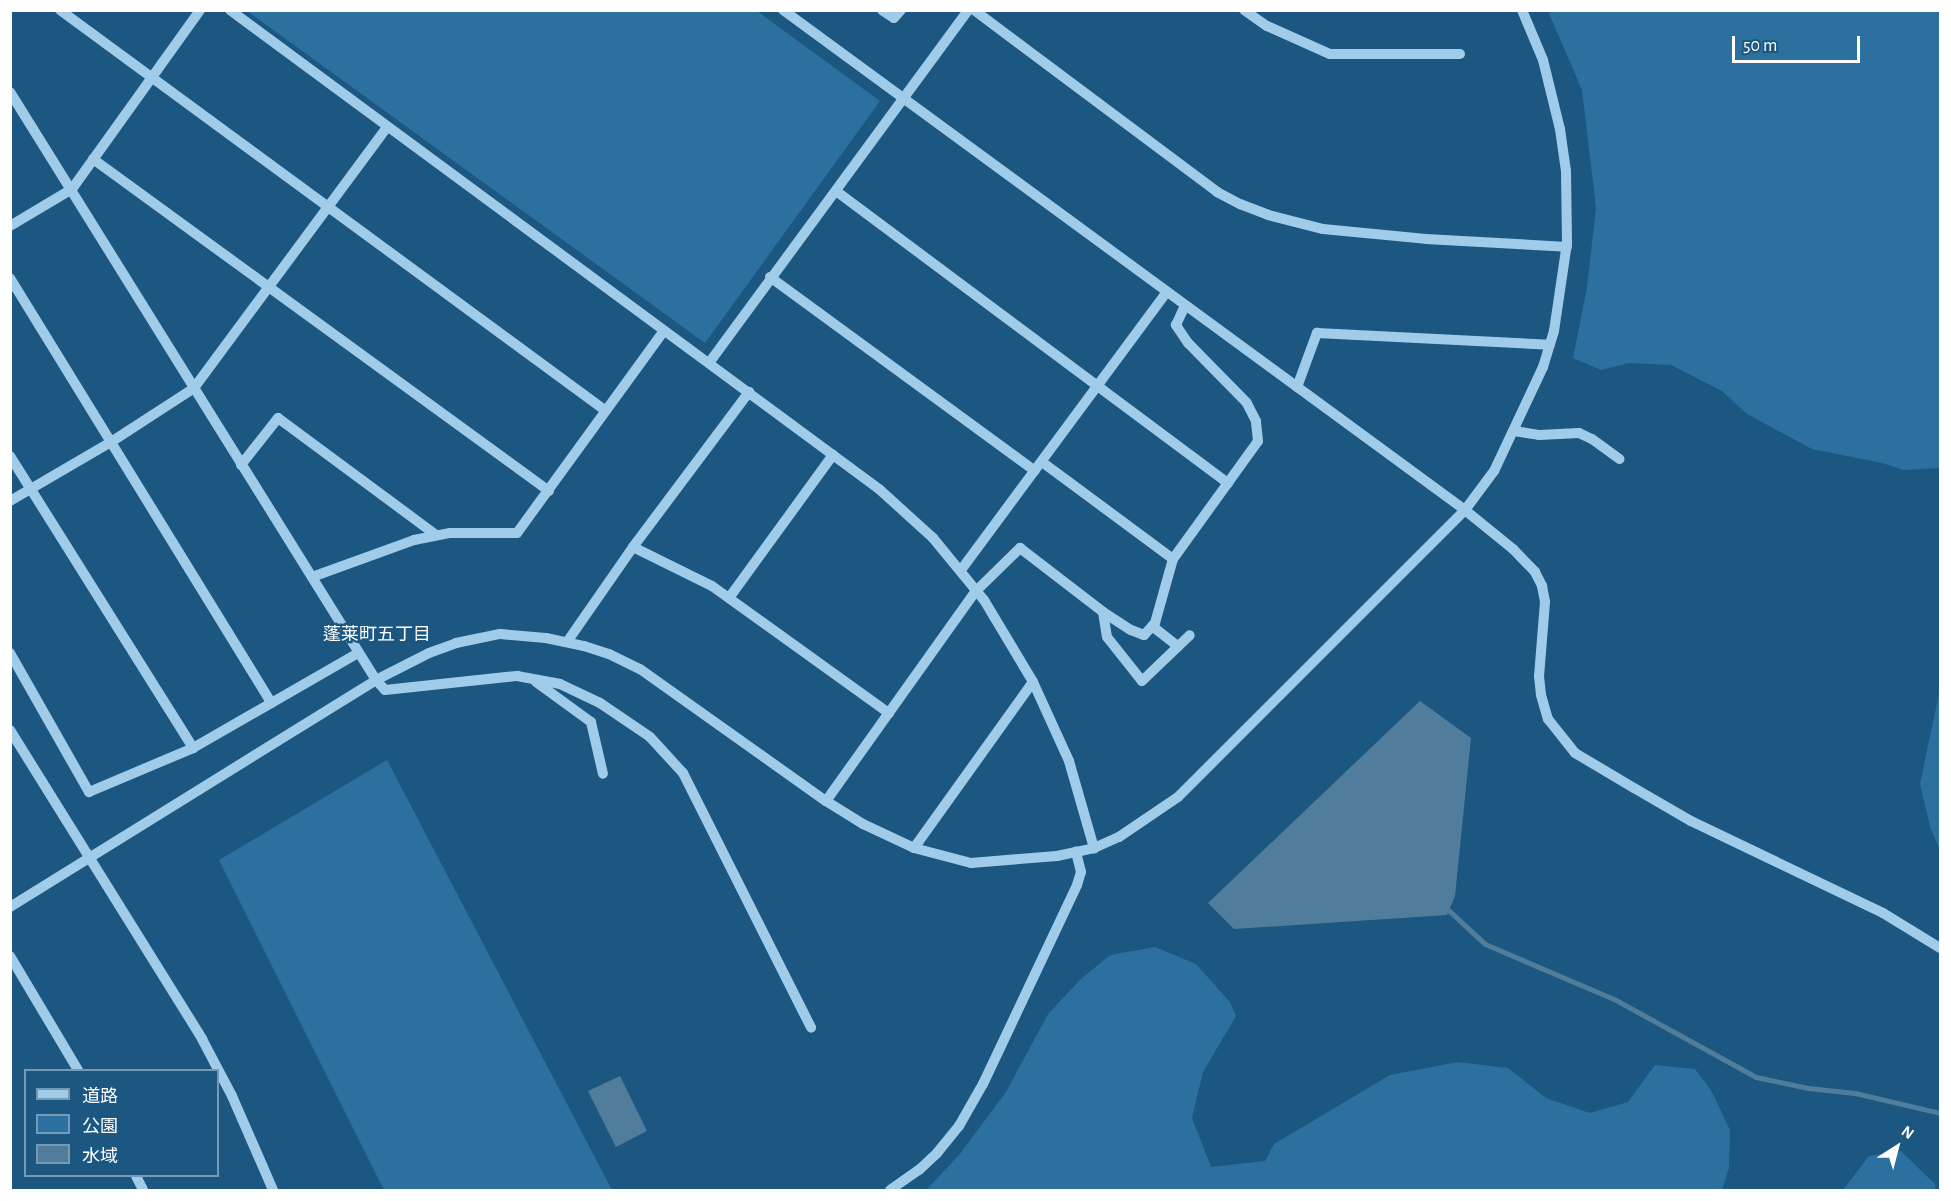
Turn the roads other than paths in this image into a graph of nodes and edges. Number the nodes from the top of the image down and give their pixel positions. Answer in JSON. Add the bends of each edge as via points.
{"nodes":[{"id":1,"x":60,"y":10,"type":"edge"},
{"id":2,"x":200,"y":10,"type":"edge"},
{"id":3,"x":230,"y":10,"type":"edge"},
{"id":4,"x":783,"y":10,"type":"edge"},
{"id":5,"x":882,"y":10,"type":"edge"},
{"id":6,"x":901,"y":10,"type":"edge"},
{"id":7,"x":968,"y":10,"type":"edge"},
{"id":8,"x":974,"y":10,"type":"edge"},
{"id":9,"x":1244,"y":10,"type":"edge"},
{"id":10,"x":1522,"y":10,"type":"edge"},
{"id":11,"x":1460,"y":54,"type":"dead end"},
{"id":12,"x":152,"y":78,"type":"junction"},
{"id":13,"x":10,"y":92,"type":"edge"},
{"id":14,"x":902,"y":100,"type":"junction"},
{"id":15,"x":387,"y":127,"type":"junction"},
{"id":16,"x":93,"y":159,"type":"junction"},
{"id":17,"x":72,"y":189,"type":"junction"},
{"id":18,"x":836,"y":191,"type":"junction"},
{"id":19,"x":327,"y":207,"type":"junction"},
{"id":20,"x":10,"y":226,"type":"edge"},
{"id":21,"x":1567,"y":248,"type":"junction"},
{"id":22,"x":10,"y":278,"type":"edge"},
{"id":23,"x":770,"y":278,"type":"junction"},
{"id":24,"x":270,"y":287,"type":"junction"},
{"id":25,"x":1167,"y":292,"type":"junction"},
{"id":26,"x":1185,"y":306,"type":"junction"},
{"id":27,"x":664,"y":331,"type":"junction"},
{"id":28,"x":1550,"y":345,"type":"junction"},
{"id":29,"x":709,"y":363,"type":"junction"},
{"id":30,"x":1098,"y":386,"type":"junction"},
{"id":31,"x":1297,"y":387,"type":"junction"},
{"id":32,"x":194,"y":388,"type":"junction"},
{"id":33,"x":749,"y":392,"type":"junction"},
{"id":34,"x":606,"y":411,"type":"junction"},
{"id":35,"x":1514,"y":431,"type":"junction"},
{"id":36,"x":111,"y":442,"type":"junction"},
{"id":37,"x":833,"y":455,"type":"junction"},
{"id":38,"x":10,"y":456,"type":"edge"},
{"id":39,"x":1620,"y":459,"type":"dead end"},
{"id":40,"x":241,"y":465,"type":"junction"},
{"id":41,"x":1039,"y":467,"type":"junction"},
{"id":42,"x":1228,"y":483,"type":"junction"},
{"id":43,"x":31,"y":489,"type":"junction"},
{"id":44,"x":549,"y":491,"type":"junction"},
{"id":45,"x":10,"y":501,"type":"edge"},
{"id":46,"x":1465,"y":510,"type":"junction"},
{"id":47,"x":436,"y":535,"type":"junction"},
{"id":48,"x":633,"y":547,"type":"junction"},
{"id":49,"x":1173,"y":559,"type":"junction"},
{"id":50,"x":961,"y":570,"type":"junction"},
{"id":51,"x":312,"y":577,"type":"junction"},
{"id":52,"x":976,"y":591,"type":"junction"},
{"id":53,"x":729,"y":598,"type":"junction"},
{"id":54,"x":1103,"y":612,"type":"junction"},
{"id":55,"x":1152,"y":626,"type":"junction"},
{"id":56,"x":1190,"y":634,"type":"dead end"},
{"id":57,"x":567,"y":642,"type":"junction"},
{"id":58,"x":1178,"y":646,"type":"junction"},
{"id":59,"x":10,"y":653,"type":"edge"},
{"id":60,"x":358,"y":653,"type":"junction"},
{"id":61,"x":376,"y":680,"type":"junction"},
{"id":62,"x":534,"y":680,"type":"junction"},
{"id":63,"x":1033,"y":682,"type":"junction"},
{"id":64,"x":271,"y":703,"type":"junction"},
{"id":65,"x":889,"y":713,"type":"junction"},
{"id":66,"x":10,"y":730,"type":"edge"},
{"id":67,"x":193,"y":748,"type":"junction"},
{"id":68,"x":603,"y":774,"type":"dead end"},
{"id":69,"x":826,"y":801,"type":"junction"},
{"id":70,"x":914,"y":848,"type":"junction"},
{"id":71,"x":1094,"y":848,"type":"junction"},
{"id":72,"x":1076,"y":852,"type":"junction"},
{"id":73,"x":90,"y":856,"type":"junction"},
{"id":74,"x":10,"y":907,"type":"edge"},
{"id":75,"x":1941,"y":948,"type":"edge"},
{"id":76,"x":10,"y":956,"type":"edge"},
{"id":77,"x":811,"y":1028,"type":"dead end"},
{"id":78,"x":77,"y":1069,"type":"edge"},
{"id":79,"x":218,"y":1069,"type":"edge"},
{"id":80,"x":219,"y":1071,"type":"edge"},
{"id":81,"x":136,"y":1177,"type":"edge"},
{"id":82,"x":143,"y":1191,"type":"edge"},
{"id":83,"x":273,"y":1191,"type":"edge"},
{"id":84,"x":890,"y":1191,"type":"edge"}],
"edges":[{"from":1,"to":12,"type":"street"},
{"from":2,"to":12,"type":"street"},
{"from":3,"to":15,"type":"street"},
{"from":4,"to":14,"type":"street"},
{"from":5,"to":6,"type":"street","via":[[894,18]]},
{"from":7,"to":14,"type":"street"},
{"from":8,"to":21,"type":"street","via":[[1217,192],[1240,204],[1323,229]]},
{"from":9,"to":11,"type":"street","via":[[1267,26],[1330,54]]},
{"from":10,"to":21,"type":"street","via":[[1543,60],[1560,129],[1566,171]]},
{"from":12,"to":16,"type":"street"},
{"from":12,"to":19,"type":"street"},
{"from":13,"to":17,"type":"street"},
{"from":14,"to":18,"type":"street"},
{"from":14,"to":25,"type":"street"},
{"from":15,"to":19,"type":"street"},
{"from":15,"to":27,"type":"street"},
{"from":16,"to":17,"type":"street"},
{"from":16,"to":24,"type":"street"},
{"from":17,"to":20,"type":"street"},
{"from":17,"to":32,"type":"street"},
{"from":18,"to":23,"type":"street"},
{"from":18,"to":30,"type":"street"},
{"from":19,"to":24,"type":"street"},
{"from":19,"to":34,"type":"street"},
{"from":21,"to":28,"type":"street"},
{"from":22,"to":36,"type":"street"},
{"from":23,"to":29,"type":"street"},
{"from":23,"to":41,"type":"street"},
{"from":24,"to":32,"type":"street"},
{"from":24,"to":44,"type":"street"},
{"from":25,"to":26,"type":"street"},
{"from":25,"to":30,"type":"street"},
{"from":26,"to":31,"type":"street"},
{"from":26,"to":42,"type":"street","via":[[1176,326],[1188,343],[1236,388],[1256,421],[1258,441]]},
{"from":27,"to":29,"type":"street"},
{"from":27,"to":34,"type":"street"},
{"from":28,"to":31,"type":"street","via":[[1317,333]]},
{"from":28,"to":35,"type":"street"},
{"from":29,"to":33,"type":"street"},
{"from":30,"to":41,"type":"street"},
{"from":30,"to":42,"type":"street"},
{"from":31,"to":46,"type":"street"},
{"from":32,"to":36,"type":"street"},
{"from":32,"to":40,"type":"street"},
{"from":33,"to":37,"type":"street"},
{"from":33,"to":48,"type":"street"},
{"from":34,"to":44,"type":"street"},
{"from":35,"to":39,"type":"street","via":[[1539,435],[1579,433]]},
{"from":35,"to":46,"type":"street","via":[[1494,471]]},
{"from":36,"to":43,"type":"street"},
{"from":36,"to":64,"type":"street"},
{"from":37,"to":50,"type":"street","via":[[879,489],[933,538]]},
{"from":37,"to":53,"type":"street"},
{"from":38,"to":43,"type":"street"},
{"from":40,"to":47,"type":"street","via":[[278,418]]},
{"from":40,"to":51,"type":"street"},
{"from":41,"to":49,"type":"street"},
{"from":41,"to":50,"type":"street"},
{"from":42,"to":49,"type":"street"},
{"from":43,"to":45,"type":"street"},
{"from":43,"to":67,"type":"street"},
{"from":44,"to":47,"type":"street","via":[[517,533],[476,531]]},
{"from":46,"to":71,"type":"street","via":[[1178,797],[1119,837]]},
{"from":46,"to":75,"type":"street","via":[[1513,549],[1535,572],[1542,586],[1545,602],[1541,695],[1548,719],[1575,753],[1691,821],[1883,913]]},
{"from":47,"to":51,"type":"street","via":[[376,552]]},
{"from":48,"to":53,"type":"street","via":[[689,572]]},
{"from":48,"to":57,"type":"street"},
{"from":49,"to":55,"type":"street"},
{"from":50,"to":52,"type":"street"},
{"from":51,"to":60,"type":"street"},
{"from":52,"to":54,"type":"street","via":[[1020,548]]},
{"from":52,"to":63,"type":"street"},
{"from":52,"to":65,"type":"street"},
{"from":53,"to":65,"type":"street"},
{"from":54,"to":55,"type":"street","via":[[1144,635]]},
{"from":54,"to":58,"type":"street","via":[[1107,637],[1142,681]]},
{"from":55,"to":58,"type":"street"},
{"from":56,"to":58,"type":"street"},
{"from":57,"to":61,"type":"street","via":[[522,635],[486,636],[429,653]]},
{"from":57,"to":69,"type":"street","via":[[609,654],[640,669]]},
{"from":59,"to":67,"type":"street","via":[[89,792]]},
{"from":60,"to":61,"type":"street"},
{"from":60,"to":64,"type":"street"},
{"from":61,"to":62,"type":"street","via":[[385,690],[492,676]]},
{"from":61,"to":73,"type":"street"},
{"from":62,"to":68,"type":"street","via":[[591,722]]},
{"from":62,"to":77,"type":"street","via":[[560,684],[600,703],[650,737],[683,773]]},
{"from":63,"to":70,"type":"street"},
{"from":63,"to":71,"type":"street","via":[[1069,761]]},
{"from":64,"to":67,"type":"street"},
{"from":65,"to":69,"type":"street"},
{"from":66,"to":73,"type":"street"},
{"from":69,"to":70,"type":"street"},
{"from":70,"to":72,"type":"street","via":[[971,863]]},
{"from":71,"to":72,"type":"street"},
{"from":72,"to":84,"type":"street","via":[[1081,872],[1077,885],[983,1084],[959,1126],[937,1153]]},
{"from":73,"to":74,"type":"street"},
{"from":73,"to":79,"type":"street"},
{"from":76,"to":78,"type":"street"},
{"from":80,"to":83,"type":"street"},
{"from":81,"to":82,"type":"street"}]}
